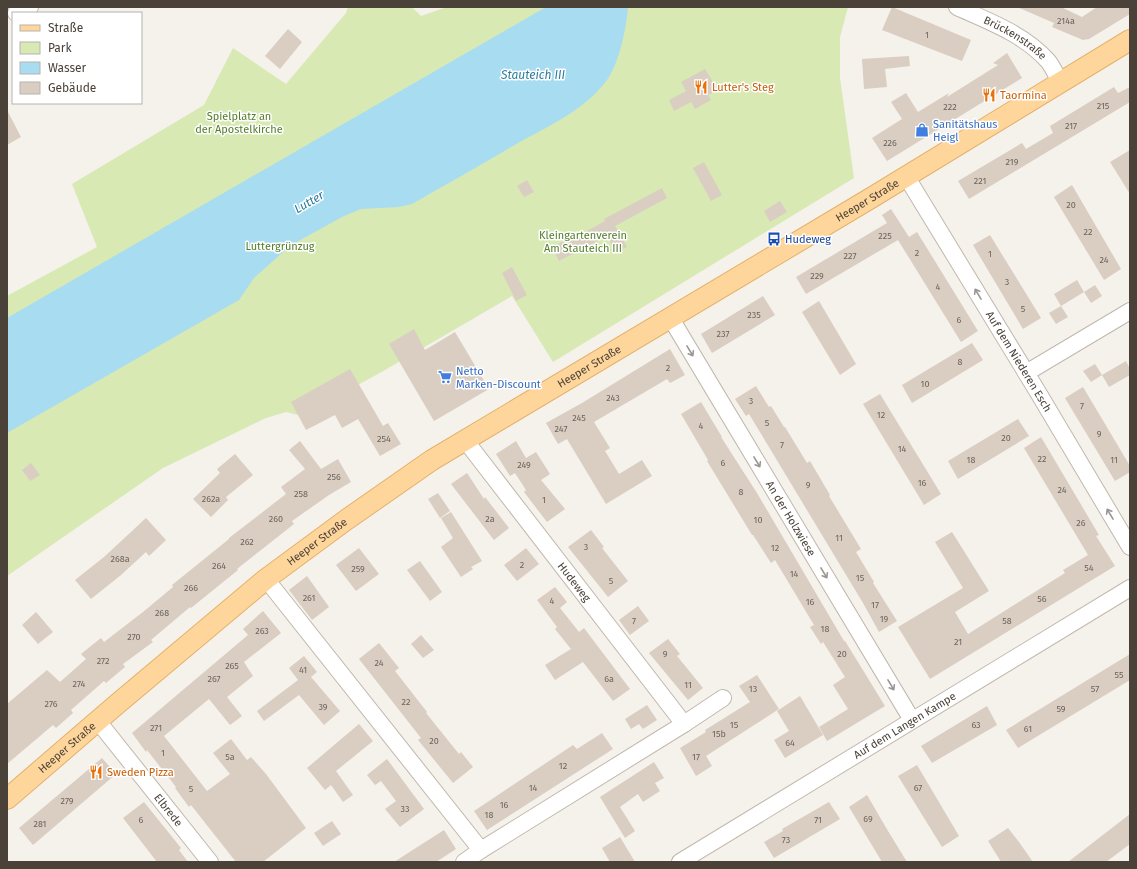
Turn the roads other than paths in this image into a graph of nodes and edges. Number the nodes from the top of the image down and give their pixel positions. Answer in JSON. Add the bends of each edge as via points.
{"nodes":[{"id":1,"x":30,"y":7,"type":"edge"},
{"id":2,"x":957,"y":7,"type":"edge"},
{"id":3,"x":18,"y":12,"type":"edge"},
{"id":4,"x":1130,"y":40,"type":"edge"},
{"id":5,"x":1060,"y":82,"type":"junction"},
{"id":6,"x":906,"y":176,"type":"junction"},
{"id":7,"x":1130,"y":311,"type":"edge"},
{"id":8,"x":670,"y":317,"type":"junction"},
{"id":9,"x":1026,"y":373,"type":"junction"},
{"id":10,"x":465,"y":440,"type":"junction"},
{"id":11,"x":1130,"y":547,"type":"edge"},
{"id":12,"x":266,"y":579,"type":"junction"},
{"id":13,"x":1130,"y":588,"type":"edge"},
{"id":14,"x":723,"y":698,"type":"dead end"},
{"id":15,"x":97,"y":720,"type":"junction"},
{"id":16,"x":912,"y":720,"type":"junction"},
{"id":17,"x":684,"y":724,"type":"junction"},
{"id":18,"x":7,"y":799,"type":"edge"},
{"id":19,"x":481,"y":850,"type":"junction"},
{"id":20,"x":210,"y":862,"type":"edge"},
{"id":21,"x":464,"y":862,"type":"edge"},
{"id":22,"x":680,"y":862,"type":"edge"}],
"edges":[{"from":1,"to":3,"type":"street"},
{"from":2,"to":5,"type":"street","name":"Brückenstraße","via":[[1021,38],[1049,62]]},
{"from":4,"to":5,"type":"main road","name":"Heeper Straße"},
{"from":5,"to":6,"type":"main road","name":"Heeper Straße"},
{"from":6,"to":8,"type":"main road","name":"Heeper Straße"},
{"from":9,"to":6,"type":"street","name":"Auf dem Niederen Esch","one_way":true},
{"from":7,"to":9,"type":"street"},
{"from":8,"to":10,"type":"main road","name":"Heeper Straße"},
{"from":8,"to":16,"type":"street","name":"An der Holzwiese","one_way":true},
{"from":11,"to":9,"type":"street","name":"Auf dem Niederen Esch","one_way":true},
{"from":10,"to":12,"type":"main road","name":"Heeper Straße","via":[[368,504]]},
{"from":10,"to":17,"type":"street","name":"Hudeweg"},
{"from":12,"to":15,"type":"main road","name":"Heeper Straße"},
{"from":12,"to":19,"type":"street"},
{"from":13,"to":16,"type":"street","name":"Auf dem Langen Kampe"},
{"from":14,"to":17,"type":"street"},
{"from":15,"to":18,"type":"main road","name":"Heeper Straße"},
{"from":15,"to":20,"type":"street","name":"Elbrede"},
{"from":16,"to":22,"type":"street","name":"Auf dem Langen Kampe"},
{"from":17,"to":19,"type":"street"},
{"from":19,"to":21,"type":"street"}]}
